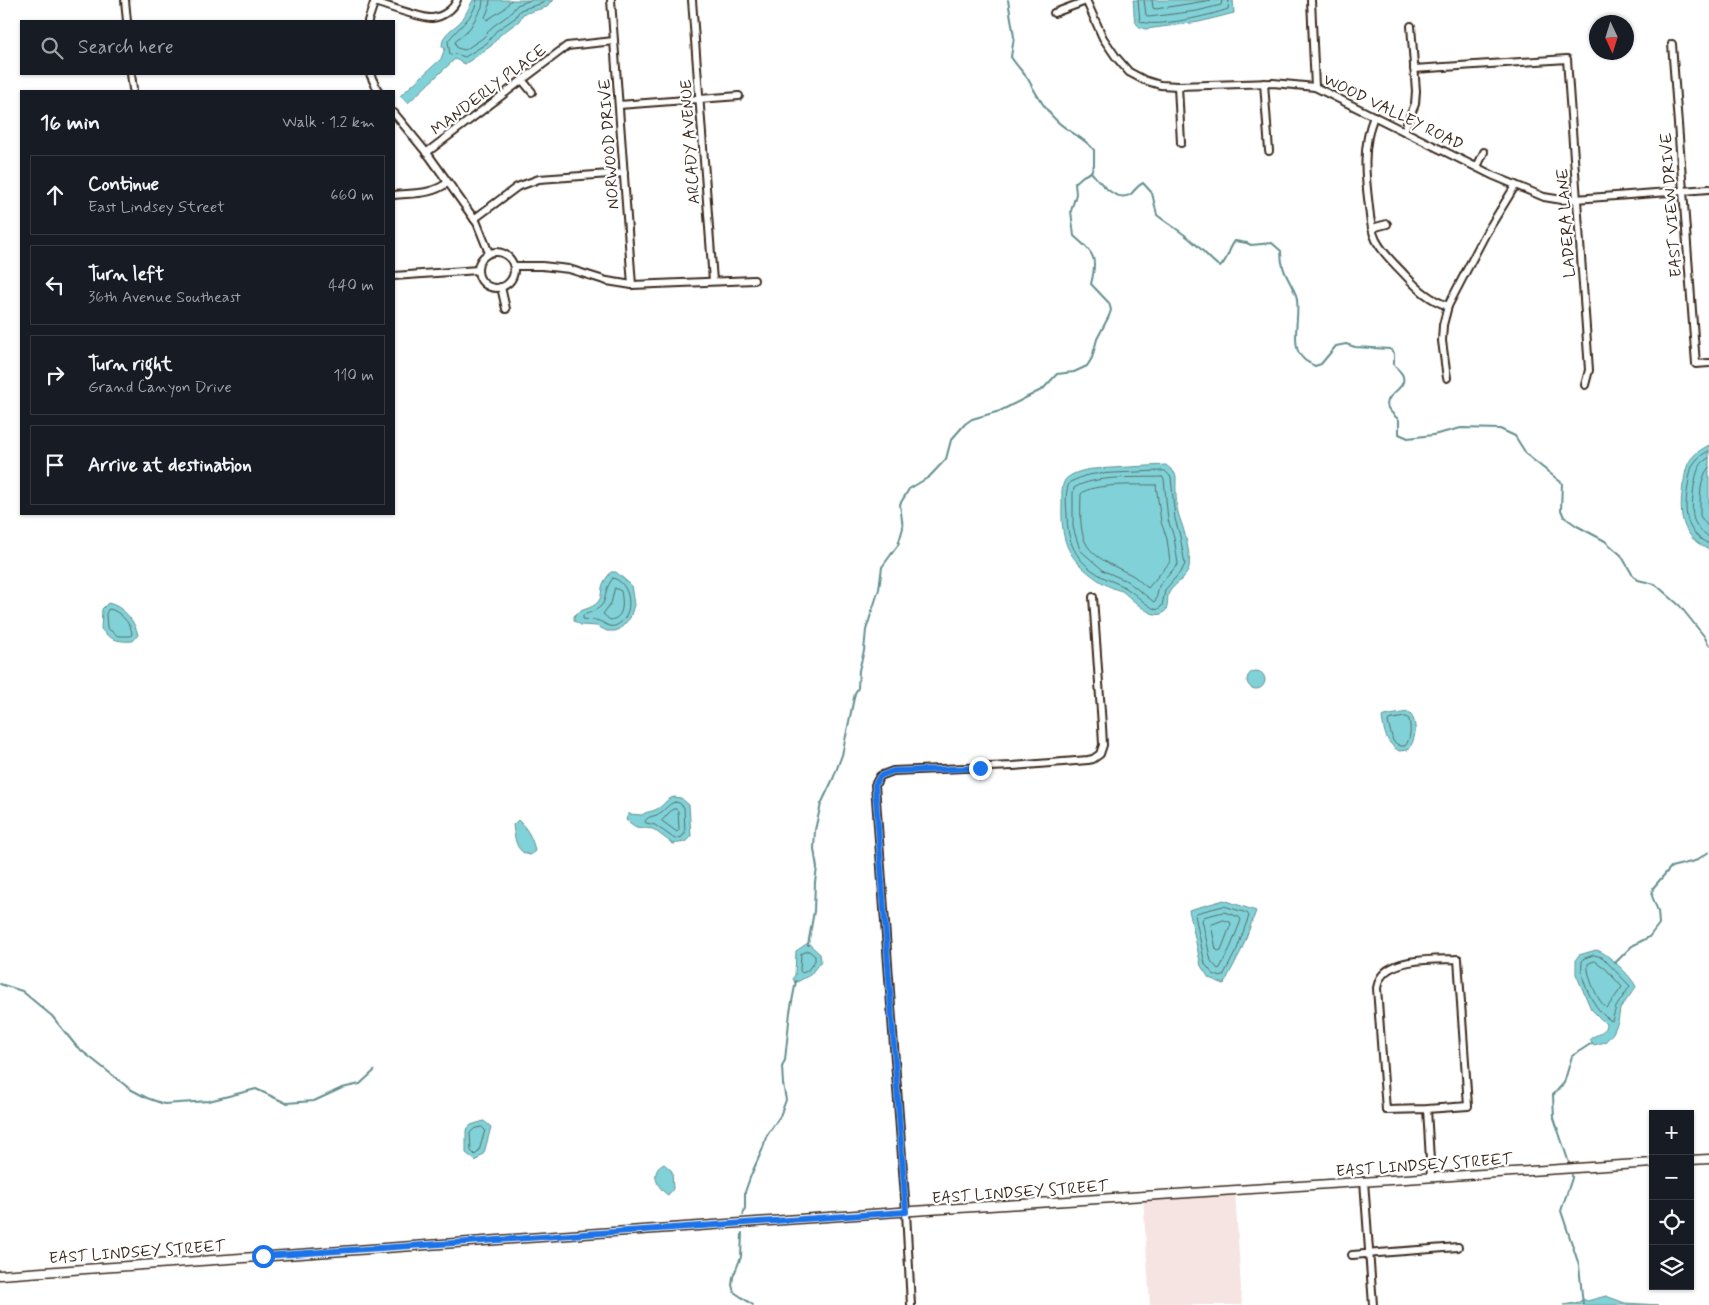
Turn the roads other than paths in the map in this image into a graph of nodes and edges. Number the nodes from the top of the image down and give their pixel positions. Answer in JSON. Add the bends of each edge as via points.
{"nodes":[{"id":1,"x":125,"y":0,"type":"edge"},
{"id":2,"x":457,"y":0,"type":"edge"},
{"id":3,"x":611,"y":0,"type":"edge"},
{"id":4,"x":692,"y":0,"type":"edge"},
{"id":5,"x":1311,"y":0,"type":"edge"},
{"id":6,"x":374,"y":1,"type":"edge"},
{"id":7,"x":1086,"y":1,"type":"edge"},
{"id":8,"x":1054,"y":13,"type":"dead end"},
{"id":9,"x":127,"y":20,"type":"edge"},
{"id":10,"x":368,"y":20,"type":"edge"},
{"id":11,"x":1411,"y":26,"type":"dead end"},
{"id":12,"x":614,"y":41,"type":"junction"},
{"id":13,"x":1672,"y":44,"type":"dead end"},
{"id":14,"x":1414,"y":68,"type":"junction"},
{"id":15,"x":131,"y":75,"type":"edge"},
{"id":16,"x":370,"y":75,"type":"edge"},
{"id":17,"x":523,"y":81,"type":"junction"},
{"id":18,"x":1264,"y":83,"type":"junction"},
{"id":19,"x":1178,"y":86,"type":"junction"},
{"id":20,"x":1315,"y":87,"type":"junction"},
{"id":21,"x":133,"y":89,"type":"dead end"},
{"id":22,"x":378,"y":90,"type":"edge"},
{"id":23,"x":532,"y":92,"type":"dead end"},
{"id":24,"x":739,"y":96,"type":"dead end"},
{"id":25,"x":700,"y":99,"type":"junction"},
{"id":26,"x":620,"y":105,"type":"junction"},
{"id":27,"x":395,"y":114,"type":"edge"},
{"id":28,"x":1374,"y":116,"type":"junction"},
{"id":29,"x":1404,"y":131,"type":"junction"},
{"id":30,"x":1181,"y":143,"type":"dead end"},
{"id":31,"x":1269,"y":151,"type":"dead end"},
{"id":32,"x":1484,"y":152,"type":"dead end"},
{"id":33,"x":426,"y":153,"type":"junction"},
{"id":34,"x":1478,"y":167,"type":"junction"},
{"id":35,"x":624,"y":173,"type":"junction"},
{"id":36,"x":447,"y":183,"type":"junction"},
{"id":37,"x":1515,"y":186,"type":"junction"},
{"id":38,"x":1709,"y":189,"type":"edge"},
{"id":39,"x":1683,"y":191,"type":"junction"},
{"id":40,"x":395,"y":195,"type":"edge"},
{"id":41,"x":1576,"y":199,"type":"junction"},
{"id":42,"x":474,"y":219,"type":"junction"},
{"id":43,"x":1387,"y":224,"type":"dead end"},
{"id":44,"x":1372,"y":228,"type":"junction"},
{"id":45,"x":489,"y":253,"type":"junction"},
{"id":46,"x":514,"y":266,"type":"junction"},
{"id":47,"x":478,"y":270,"type":"junction"},
{"id":48,"x":395,"y":276,"type":"edge"},
{"id":49,"x":754,"y":280,"type":"dead end"},
{"id":50,"x":713,"y":281,"type":"junction"},
{"id":51,"x":632,"y":285,"type":"junction"},
{"id":52,"x":501,"y":287,"type":"junction"},
{"id":53,"x":1448,"y":306,"type":"junction"},
{"id":54,"x":506,"y":309,"type":"dead end"},
{"id":55,"x":1709,"y":363,"type":"edge"},
{"id":56,"x":1447,"y":378,"type":"dead end"},
{"id":57,"x":1585,"y":385,"type":"dead end"},
{"id":58,"x":1092,"y":597,"type":"dead end"},
{"id":59,"x":1427,"y":1109,"type":"junction"},
{"id":60,"x":1709,"y":1159,"type":"edge"},
{"id":61,"x":1694,"y":1160,"type":"edge"},
{"id":62,"x":1649,"y":1163,"type":"edge"},
{"id":63,"x":1431,"y":1177,"type":"junction"},
{"id":64,"x":1364,"y":1182,"type":"junction"},
{"id":65,"x":906,"y":1212,"type":"junction"},
{"id":66,"x":1458,"y":1247,"type":"dead end"},
{"id":67,"x":1369,"y":1253,"type":"junction"},
{"id":68,"x":1352,"y":1255,"type":"dead end"},
{"id":69,"x":0,"y":1275,"type":"edge"},
{"id":70,"x":911,"y":1305,"type":"edge"},
{"id":71,"x":1373,"y":1305,"type":"edge"}],
"edges":[{"from":1,"to":9,"type":"street"},
{"from":2,"to":6,"type":"street","via":[[443,15],[430,18]]},
{"from":3,"to":12,"type":"street","name":"NORWOOD DRIVE"},
{"from":4,"to":25,"type":"street","name":"ARCADY AVENUE"},
{"from":5,"to":20,"type":"street"},
{"from":6,"to":10,"type":"street"},
{"from":7,"to":8,"type":"street"},
{"from":7,"to":19,"type":"street","name":"WOOD VALLEY ROAD","via":[[1104,38],[1130,72],[1160,86]]},
{"from":11,"to":14,"type":"street"},
{"from":12,"to":17,"type":"street","name":"MANDERLY PLACE","via":[[567,46]]},
{"from":12,"to":26,"type":"street","name":"NORWOOD DRIVE"},
{"from":13,"to":39,"type":"street","name":"EAST VIEW DRIVE"},
{"from":14,"to":29,"type":"street","via":[[1415,104]]},
{"from":14,"to":41,"type":"street","name":"LADERA LANE","via":[[1567,59]]},
{"from":15,"to":21,"type":"street"},
{"from":16,"to":22,"type":"street"},
{"from":17,"to":23,"type":"street"},
{"from":17,"to":33,"type":"street","name":"MANDERLY PLACE"},
{"from":18,"to":19,"type":"street","name":"WOOD VALLEY ROAD"},
{"from":18,"to":20,"type":"street","name":"WOOD VALLEY ROAD"},
{"from":18,"to":31,"type":"street"},
{"from":19,"to":30,"type":"street"},
{"from":20,"to":28,"type":"street","name":"WOOD VALLEY ROAD"},
{"from":24,"to":25,"type":"street"},
{"from":25,"to":26,"type":"street"},
{"from":25,"to":50,"type":"street","name":"ARCADY AVENUE"},
{"from":26,"to":35,"type":"street","name":"NORWOOD DRIVE"},
{"from":27,"to":33,"type":"street"},
{"from":28,"to":29,"type":"street","name":"WOOD VALLEY ROAD"},
{"from":28,"to":44,"type":"street","via":[[1365,167]]},
{"from":29,"to":34,"type":"street","name":"WOOD VALLEY ROAD"},
{"from":32,"to":34,"type":"street"},
{"from":33,"to":36,"type":"street"},
{"from":34,"to":37,"type":"street","name":"WOOD VALLEY ROAD"},
{"from":35,"to":42,"type":"street","via":[[539,179],[517,187]]},
{"from":35,"to":51,"type":"street","name":"NORWOOD DRIVE"},
{"from":36,"to":40,"type":"street","via":[[430,192]]},
{"from":36,"to":42,"type":"street"},
{"from":37,"to":41,"type":"street","name":"WOOD VALLEY ROAD","via":[[1544,197]]},
{"from":37,"to":53,"type":"street"},
{"from":38,"to":39,"type":"street","name":"WOOD VALLEY ROAD"},
{"from":39,"to":41,"type":"street","name":"WOOD VALLEY ROAD"},
{"from":39,"to":55,"type":"street","name":"EAST VIEW DRIVE","via":[[1696,364]]},
{"from":41,"to":57,"type":"street","name":"LADERA LANE","via":[[1589,370]]},
{"from":42,"to":45,"type":"street"},
{"from":43,"to":44,"type":"street"},
{"from":44,"to":53,"type":"street","via":[[1383,252],[1412,282],[1424,294]]},
{"from":45,"to":46,"type":"street","via":[[505,254]]},
{"from":45,"to":47,"type":"street","via":[[481,260]]},
{"from":46,"to":51,"type":"street","via":[[569,269]]},
{"from":46,"to":52,"type":"street","via":[[513,277]]},
{"from":47,"to":48,"type":"street"},
{"from":47,"to":52,"type":"street","via":[[486,285]]},
{"from":49,"to":50,"type":"street"},
{"from":50,"to":51,"type":"street"},
{"from":52,"to":54,"type":"street"},
{"from":53,"to":56,"type":"street","via":[[1442,325]]},
{"from":58,"to":65,"type":"street","via":[[1103,745],[1100,754],[1088,760],[893,771],[880,776],[875,785]]},
{"from":59,"to":59,"type":"street","via":[[1468,1106],[1458,958],[1402,962],[1381,976],[1377,988],[1386,1110]]},
{"from":59,"to":63,"type":"street"},
{"from":60,"to":61,"type":"street"},
{"from":62,"to":63,"type":"street","name":"EAST LINDSEY STREET"},
{"from":63,"to":64,"type":"street","name":"EAST LINDSEY STREET"},
{"from":64,"to":65,"type":"street","name":"EAST LINDSEY STREET"},
{"from":64,"to":67,"type":"street"},
{"from":65,"to":69,"type":"street","name":"EAST LINDSEY STREET"},
{"from":65,"to":70,"type":"street"},
{"from":66,"to":67,"type":"street"},
{"from":67,"to":68,"type":"street"},
{"from":67,"to":71,"type":"street"}]}
